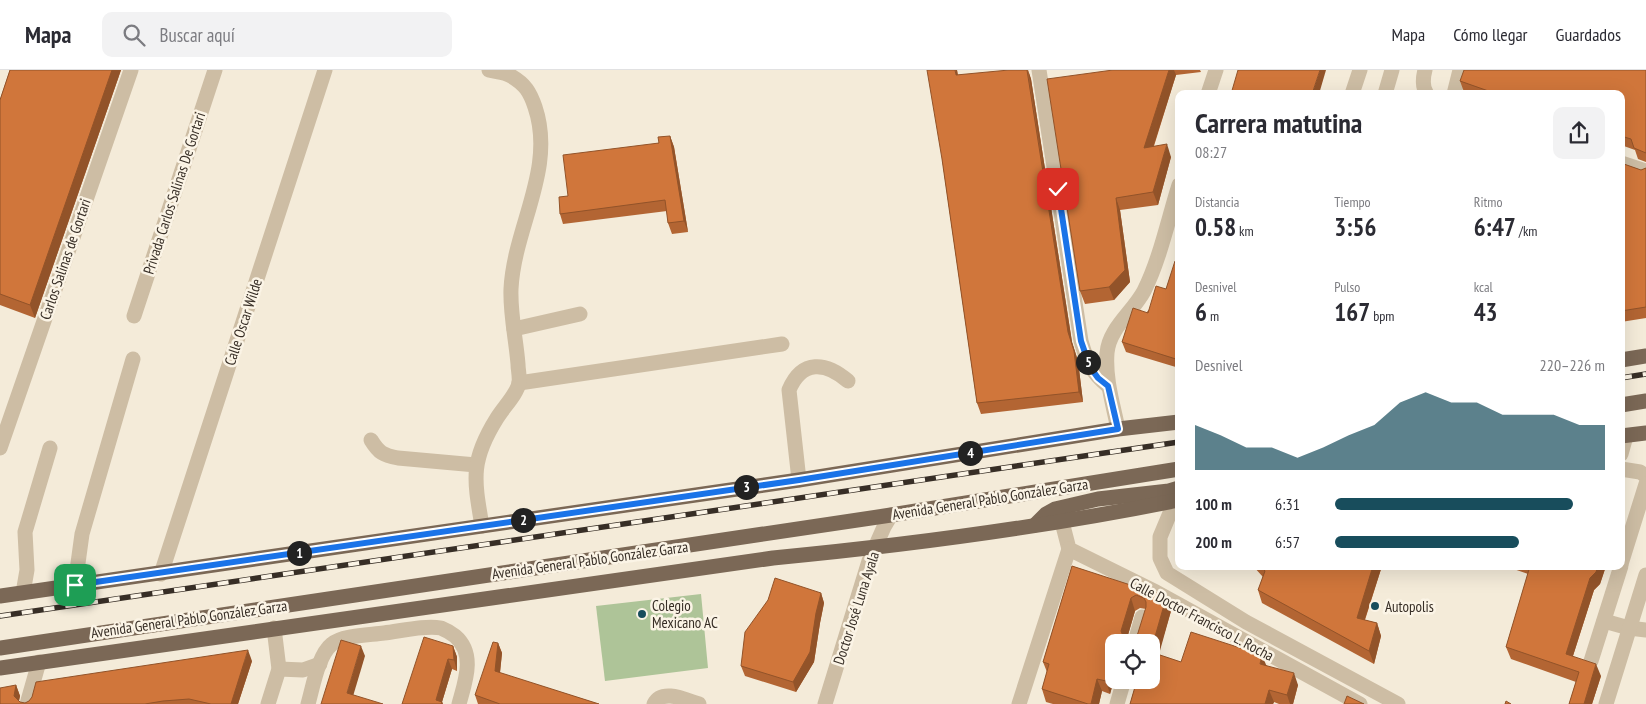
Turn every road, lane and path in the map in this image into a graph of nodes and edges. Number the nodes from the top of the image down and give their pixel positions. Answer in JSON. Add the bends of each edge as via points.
{"nodes":[{"id":1,"x":131,"y":70,"type":"edge"},
{"id":2,"x":214,"y":70,"type":"edge"},
{"id":3,"x":325,"y":70,"type":"edge"},
{"id":4,"x":489,"y":70,"type":"edge"},
{"id":5,"x":1039,"y":70,"type":"edge"},
{"id":6,"x":1216,"y":70,"type":"edge"},
{"id":7,"x":1360,"y":70,"type":"edge"},
{"id":8,"x":1392,"y":70,"type":"edge"},
{"id":9,"x":1425,"y":70,"type":"edge"},
{"id":10,"x":1460,"y":70,"type":"edge"},
{"id":11,"x":1209,"y":90,"type":"edge"},
{"id":12,"x":1353,"y":90,"type":"edge"},
{"id":13,"x":1386,"y":90,"type":"edge"},
{"id":14,"x":1424,"y":90,"type":"edge"},
{"id":15,"x":1455,"y":90,"type":"edge"},
{"id":16,"x":1625,"y":164,"type":"edge"},
{"id":17,"x":1646,"y":171,"type":"edge"},
{"id":18,"x":1175,"y":198,"type":"edge"},
{"id":19,"x":580,"y":314,"type":"dead end"},
{"id":20,"x":134,"y":316,"type":"dead end"},
{"id":21,"x":514,"y":329,"type":"junction"},
{"id":22,"x":782,"y":344,"type":"dead end"},
{"id":23,"x":1646,"y":356,"type":"edge"},
{"id":24,"x":134,"y":359,"type":"dead end"},
{"id":25,"x":1625,"y":359,"type":"edge"},
{"id":26,"x":848,"y":381,"type":"dead end"},
{"id":27,"x":519,"y":383,"type":"junction"},
{"id":28,"x":1108,"y":386,"type":"junction"},
{"id":29,"x":1646,"y":401,"type":"edge"},
{"id":30,"x":1625,"y":404,"type":"edge"},
{"id":31,"x":1175,"y":422,"type":"edge"},
{"id":32,"x":1118,"y":429,"type":"junction"},
{"id":33,"x":1646,"y":433,"type":"edge"},
{"id":34,"x":1625,"y":436,"type":"edge"},
{"id":35,"x":371,"y":440,"type":"dead end"},
{"id":36,"x":0,"y":448,"type":"edge"},
{"id":37,"x":50,"y":448,"type":"dead end"},
{"id":38,"x":476,"y":465,"type":"junction"},
{"id":39,"x":1175,"y":470,"type":"edge"},
{"id":40,"x":1625,"y":470,"type":"edge"},
{"id":41,"x":1646,"y":476,"type":"edge"},
{"id":42,"x":799,"y":480,"type":"junction"},
{"id":43,"x":1646,"y":484,"type":"edge"},
{"id":44,"x":1175,"y":496,"type":"edge"},
{"id":45,"x":1175,"y":497,"type":"edge"},
{"id":46,"x":1175,"y":502,"type":"edge"},
{"id":47,"x":892,"y":515,"type":"junction"},
{"id":48,"x":1062,"y":522,"type":"junction"},
{"id":49,"x":1035,"y":525,"type":"junction"},
{"id":50,"x":482,"y":526,"type":"junction"},
{"id":51,"x":875,"y":548,"type":"junction"},
{"id":52,"x":1069,"y":549,"type":"junction"},
{"id":53,"x":1625,"y":552,"type":"edge"},
{"id":54,"x":1619,"y":570,"type":"edge"},
{"id":55,"x":1167,"y":572,"type":"junction"},
{"id":56,"x":160,"y":574,"type":"junction"},
{"id":57,"x":1646,"y":575,"type":"edge"},
{"id":58,"x":75,"y":585,"type":"junction"},
{"id":59,"x":1156,"y":592,"type":"junction"},
{"id":60,"x":23,"y":593,"type":"junction"},
{"id":61,"x":1612,"y":593,"type":"junction"},
{"id":62,"x":0,"y":596,"type":"edge"},
{"id":63,"x":1638,"y":600,"type":"junction"},
{"id":64,"x":1142,"y":617,"type":"edge"},
{"id":65,"x":1604,"y":621,"type":"junction"},
{"id":66,"x":1246,"y":622,"type":"junction"},
{"id":67,"x":274,"y":628,"type":"junction"},
{"id":68,"x":1629,"y":628,"type":"junction"},
{"id":69,"x":1646,"y":630,"type":"edge"},
{"id":70,"x":1137,"y":634,"type":"edge"},
{"id":71,"x":1237,"y":638,"type":"junction"},
{"id":72,"x":0,"y":648,"type":"edge"},
{"id":73,"x":1591,"y":661,"type":"edge"},
{"id":74,"x":39,"y":662,"type":"junction"},
{"id":75,"x":320,"y":664,"type":"junction"},
{"id":76,"x":0,"y":668,"type":"edge"},
{"id":77,"x":279,"y":669,"type":"junction"},
{"id":78,"x":1121,"y":689,"type":"edge"},
{"id":79,"x":1371,"y":690,"type":"junction"},
{"id":80,"x":27,"y":704,"type":"edge"},
{"id":81,"x":268,"y":704,"type":"edge"},
{"id":82,"x":308,"y":704,"type":"edge"},
{"id":83,"x":459,"y":704,"type":"edge"},
{"id":84,"x":654,"y":704,"type":"edge"},
{"id":85,"x":699,"y":704,"type":"edge"},
{"id":86,"x":825,"y":704,"type":"edge"},
{"id":87,"x":1018,"y":704,"type":"edge"},
{"id":88,"x":1117,"y":704,"type":"edge"},
{"id":89,"x":1360,"y":704,"type":"edge"},
{"id":90,"x":1364,"y":704,"type":"edge"},
{"id":91,"x":1398,"y":704,"type":"edge"},
{"id":92,"x":1606,"y":704,"type":"edge"}],
"edges":[{"from":1,"to":36,"type":"street","name":"Carlos Salinas de Gortari"},
{"from":2,"to":20,"type":"street","name":"Privada Carlos Salinas De Gortari"},
{"from":3,"to":56,"type":"street","name":"Calle Oscar Wilde"},
{"from":4,"to":21,"type":"street","via":[[509,75],[528,89],[540,121],[542,139],[539,172],[519,242],[511,287]]},
{"from":5,"to":28,"type":"street","via":[[1081,341],[1090,367]]},
{"from":6,"to":11,"type":"street"},
{"from":7,"to":12,"type":"street"},
{"from":8,"to":13,"type":"street"},
{"from":9,"to":14,"type":"street"},
{"from":10,"to":15,"type":"street"},
{"from":16,"to":17,"type":"street"},
{"from":18,"to":28,"type":"street","via":[[1144,292],[1113,334],[1107,351]]},
{"from":19,"to":21,"type":"street"},
{"from":21,"to":27,"type":"street"},
{"from":22,"to":27,"type":"street"},
{"from":23,"to":25,"type":"main road"},
{"from":24,"to":58,"type":"street","via":[[82,534]]},
{"from":26,"to":42,"type":"street","via":[[820,366],[808,367],[793,380],[789,390]]},
{"from":27,"to":38,"type":"street","via":[[491,428]]},
{"from":28,"to":32,"type":"street"},
{"from":29,"to":30,"type":"main road"},
{"from":31,"to":32,"type":"main road"},
{"from":32,"to":42,"type":"main road"},
{"from":33,"to":34,"type":"main road"},
{"from":35,"to":38,"type":"street","via":[[377,450],[398,458]]},
{"from":37,"to":60,"type":"street","via":[[25,532],[27,570]]},
{"from":38,"to":50,"type":"street"},
{"from":39,"to":47,"type":"main road","name":"Avenida General Pablo González Garza"},
{"from":40,"to":41,"type":"street"},
{"from":42,"to":50,"type":"main road"},
{"from":43,"to":53,"type":"street"},
{"from":44,"to":49,"type":"main road","via":[[1169,491],[1098,499],[1055,509]]},
{"from":45,"to":48,"type":"main road","name":"Avenida General Pablo González Garza"},
{"from":46,"to":55,"type":"street","name":"Calle Doctor Francisco L. Rocha","via":[[1160,537],[1160,558]]},
{"from":47,"to":51,"type":"street","name":"Doctor José Luna Ayala"},
{"from":47,"to":72,"type":"main road","name":"Avenida General Pablo González Garza"},
{"from":48,"to":49,"type":"main road","name":"Avenida General Pablo González Garza"},
{"from":48,"to":52,"type":"street"},
{"from":49,"to":51,"type":"main road","name":"Avenida General Pablo González Garza"},
{"from":50,"to":56,"type":"main road"},
{"from":51,"to":67,"type":"main road","name":"Avenida General Pablo González Garza","via":[[773,558]]},
{"from":51,"to":86,"type":"street","name":"Doctor José Luna Ayala"},
{"from":52,"to":59,"type":"street","name":"Calle Doctor Francisco L. Rocha"},
{"from":52,"to":87,"type":"street"},
{"from":54,"to":61,"type":"street"},
{"from":55,"to":59,"type":"street"},
{"from":55,"to":66,"type":"street","name":"Calle Doctor Francisco L. Rocha"},
{"from":56,"to":58,"type":"main road"},
{"from":57,"to":63,"type":"street"},
{"from":58,"to":60,"type":"main road"},
{"from":59,"to":71,"type":"street","name":"Calle Doctor Francisco L. Rocha"},
{"from":60,"to":62,"type":"main road"},
{"from":61,"to":63,"type":"street"},
{"from":61,"to":65,"type":"street"},
{"from":63,"to":68,"type":"street"},
{"from":64,"to":70,"type":"street"},
{"from":65,"to":68,"type":"street"},
{"from":65,"to":73,"type":"street"},
{"from":66,"to":71,"type":"street"},
{"from":66,"to":79,"type":"street","name":"Calle Doctor Francisco L. Rocha"},
{"from":67,"to":74,"type":"main road","name":"Avenida General Pablo González Garza"},
{"from":67,"to":77,"type":"street"},
{"from":68,"to":69,"type":"street"},
{"from":68,"to":92,"type":"street"},
{"from":71,"to":89,"type":"street","name":"Calle Doctor Francisco L. Rocha"},
{"from":74,"to":76,"type":"main road","name":"Avenida General Pablo González Garza"},
{"from":74,"to":80,"type":"street"},
{"from":75,"to":77,"type":"street","via":[[303,670]]},
{"from":75,"to":82,"type":"street"},
{"from":75,"to":83,"type":"street","via":[[326,650],[341,639],[442,628],[460,640],[466,655],[466,679]]},
{"from":77,"to":81,"type":"street"},
{"from":78,"to":88,"type":"street"},
{"from":79,"to":90,"type":"street"},
{"from":79,"to":91,"type":"street","name":"Calle Doctor Francisco L. Rocha"},
{"from":84,"to":85,"type":"street","via":[[661,697],[668,696]]}]}
